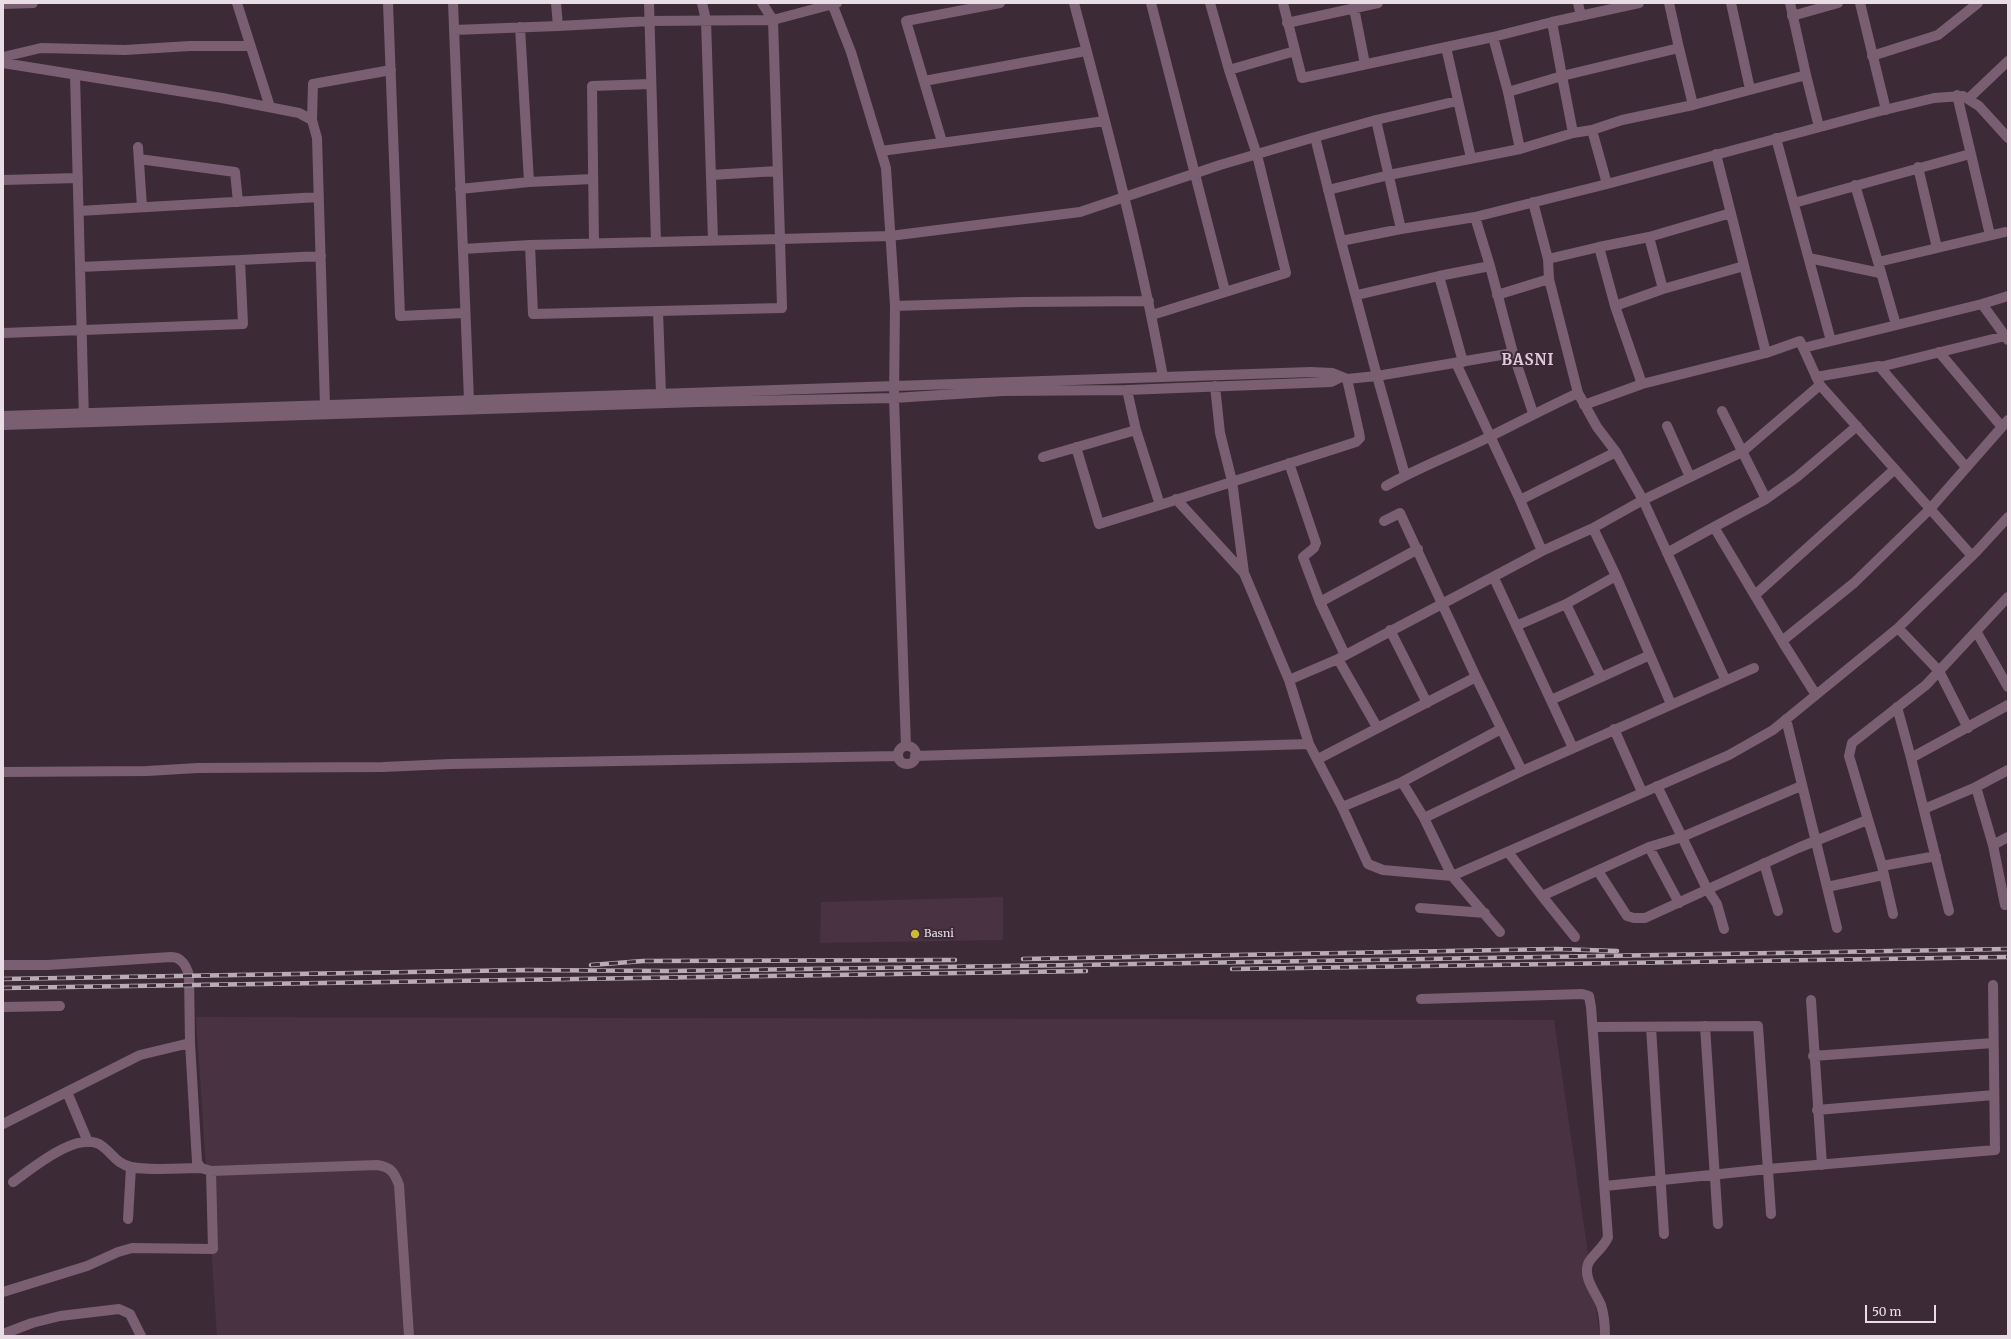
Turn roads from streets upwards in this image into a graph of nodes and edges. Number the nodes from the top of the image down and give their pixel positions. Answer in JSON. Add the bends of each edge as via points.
{"nodes":[{"id":1,"x":33,"y":3,"type":"edge"},
{"id":2,"x":237,"y":3,"type":"edge"},
{"id":3,"x":388,"y":3,"type":"edge"},
{"id":4,"x":453,"y":3,"type":"edge"},
{"id":5,"x":556,"y":3,"type":"edge"},
{"id":6,"x":649,"y":3,"type":"edge"},
{"id":7,"x":702,"y":3,"type":"edge"},
{"id":8,"x":762,"y":3,"type":"edge"},
{"id":9,"x":1000,"y":3,"type":"edge"},
{"id":10,"x":1074,"y":3,"type":"edge"},
{"id":11,"x":1152,"y":3,"type":"edge"},
{"id":12,"x":1210,"y":3,"type":"edge"},
{"id":13,"x":1282,"y":3,"type":"edge"},
{"id":14,"x":1378,"y":3,"type":"edge"},
{"id":15,"x":1578,"y":3,"type":"edge"},
{"id":16,"x":1639,"y":3,"type":"edge"},
{"id":17,"x":1669,"y":3,"type":"edge"},
{"id":18,"x":1731,"y":3,"type":"edge"},
{"id":19,"x":1790,"y":3,"type":"edge"},
{"id":20,"x":1838,"y":3,"type":"edge"},
{"id":21,"x":1860,"y":3,"type":"edge"},
{"id":22,"x":1978,"y":3,"type":"edge"},
{"id":23,"x":3,"y":4,"type":"edge"},
{"id":24,"x":835,"y":4,"type":"edge"},
{"id":25,"x":1354,"y":8,"type":"junction"},
{"id":26,"x":1581,"y":16,"type":"junction"},
{"id":27,"x":1792,"y":16,"type":"junction"},
{"id":28,"x":706,"y":20,"type":"junction"},
{"id":29,"x":773,"y":20,"type":"junction"},
{"id":30,"x":650,"y":21,"type":"junction"},
{"id":31,"x":1552,"y":22,"type":"junction"},
{"id":32,"x":1288,"y":23,"type":"junction"},
{"id":33,"x":558,"y":26,"type":"junction"},
{"id":34,"x":520,"y":27,"type":"junction"},
{"id":35,"x":454,"y":30,"type":"junction"},
{"id":36,"x":1492,"y":37,"type":"junction"},
{"id":37,"x":250,"y":46,"type":"junction"},
{"id":38,"x":1446,"y":47,"type":"junction"},
{"id":39,"x":1679,"y":48,"type":"junction"},
{"id":40,"x":1086,"y":51,"type":"junction"},
{"id":41,"x":1295,"y":51,"type":"junction"},
{"id":42,"x":1872,"y":56,"type":"junction"},
{"id":43,"x":3,"y":57,"type":"edge"},
{"id":44,"x":2008,"y":61,"type":"edge"},
{"id":45,"x":3,"y":63,"type":"edge"},
{"id":46,"x":1365,"y":64,"type":"junction"},
{"id":47,"x":391,"y":70,"type":"junction"},
{"id":48,"x":1229,"y":70,"type":"junction"},
{"id":49,"x":75,"y":75,"type":"junction"},
{"id":50,"x":1806,"y":75,"type":"junction"},
{"id":51,"x":1562,"y":76,"type":"junction"},
{"id":52,"x":924,"y":81,"type":"junction"},
{"id":53,"x":650,"y":84,"type":"junction"},
{"id":54,"x":1750,"y":89,"type":"junction"},
{"id":55,"x":1508,"y":92,"type":"junction"},
{"id":56,"x":1957,"y":95,"type":"junction"},
{"id":57,"x":1968,"y":99,"type":"junction"},
{"id":58,"x":1458,"y":101,"type":"junction"},
{"id":59,"x":1693,"y":105,"type":"junction"},
{"id":60,"x":270,"y":107,"type":"junction"},
{"id":61,"x":1886,"y":110,"type":"junction"},
{"id":62,"x":312,"y":120,"type":"junction"},
{"id":63,"x":1376,"y":120,"type":"junction"},
{"id":64,"x":1105,"y":121,"type":"junction"},
{"id":65,"x":1819,"y":127,"type":"junction"},
{"id":66,"x":1592,"y":130,"type":"junction"},
{"id":67,"x":1573,"y":133,"type":"junction"},
{"id":68,"x":1315,"y":137,"type":"junction"},
{"id":69,"x":1776,"y":138,"type":"junction"},
{"id":70,"x":2008,"y":138,"type":"edge"},
{"id":71,"x":942,"y":142,"type":"junction"},
{"id":72,"x":138,"y":147,"type":"dead end"},
{"id":73,"x":1520,"y":148,"type":"junction"},
{"id":74,"x":881,"y":150,"type":"junction"},
{"id":75,"x":1716,"y":154,"type":"junction"},
{"id":76,"x":1970,"y":154,"type":"junction"},
{"id":77,"x":1257,"y":155,"type":"junction"},
{"id":78,"x":1471,"y":158,"type":"junction"},
{"id":79,"x":139,"y":159,"type":"junction"},
{"id":80,"x":1918,"y":167,"type":"junction"},
{"id":81,"x":777,"y":171,"type":"junction"},
{"id":82,"x":1195,"y":173,"type":"junction"},
{"id":83,"x":711,"y":175,"type":"junction"},
{"id":84,"x":1389,"y":175,"type":"junction"},
{"id":85,"x":78,"y":178,"type":"junction"},
{"id":86,"x":593,"y":179,"type":"junction"},
{"id":87,"x":3,"y":180,"type":"edge"},
{"id":88,"x":528,"y":182,"type":"junction"},
{"id":89,"x":1607,"y":184,"type":"junction"},
{"id":90,"x":1856,"y":185,"type":"junction"},
{"id":91,"x":460,"y":188,"type":"junction"},
{"id":92,"x":1328,"y":190,"type":"junction"},
{"id":93,"x":319,"y":197,"type":"junction"},
{"id":94,"x":1126,"y":198,"type":"junction"},
{"id":95,"x":238,"y":202,"type":"junction"},
{"id":96,"x":1533,"y":202,"type":"junction"},
{"id":97,"x":1794,"y":203,"type":"junction"},
{"id":98,"x":142,"y":207,"type":"junction"},
{"id":99,"x":79,"y":211,"type":"junction"},
{"id":100,"x":1731,"y":213,"type":"junction"},
{"id":101,"x":1475,"y":217,"type":"junction"},
{"id":102,"x":1401,"y":229,"type":"junction"},
{"id":103,"x":2007,"y":232,"type":"edge"},
{"id":104,"x":1990,"y":235,"type":"junction"},
{"id":105,"x":890,"y":236,"type":"junction"},
{"id":106,"x":1649,"y":236,"type":"junction"},
{"id":107,"x":780,"y":239,"type":"junction"},
{"id":108,"x":713,"y":240,"type":"junction"},
{"id":109,"x":1341,"y":241,"type":"junction"},
{"id":110,"x":656,"y":242,"type":"junction"},
{"id":111,"x":594,"y":243,"type":"junction"},
{"id":112,"x":530,"y":245,"type":"junction"},
{"id":113,"x":1599,"y":247,"type":"junction"},
{"id":114,"x":1937,"y":248,"type":"junction"},
{"id":115,"x":463,"y":249,"type":"junction"},
{"id":116,"x":320,"y":256,"type":"junction"},
{"id":117,"x":1809,"y":258,"type":"junction"},
{"id":118,"x":1548,"y":259,"type":"junction"},
{"id":119,"x":240,"y":260,"type":"junction"},
{"id":120,"x":1878,"y":262,"type":"junction"},
{"id":121,"x":1490,"y":266,"type":"junction"},
{"id":122,"x":1744,"y":266,"type":"junction"},
{"id":123,"x":80,"y":267,"type":"junction"},
{"id":124,"x":1880,"y":273,"type":"junction"},
{"id":125,"x":1439,"y":276,"type":"junction"},
{"id":126,"x":1549,"y":279,"type":"junction"},
{"id":127,"x":1663,"y":289,"type":"junction"},
{"id":128,"x":1225,"y":291,"type":"junction"},
{"id":129,"x":1357,"y":295,"type":"junction"},
{"id":130,"x":1497,"y":295,"type":"junction"},
{"id":131,"x":2008,"y":296,"type":"edge"},
{"id":132,"x":1149,"y":301,"type":"junction"},
{"id":133,"x":1982,"y":304,"type":"junction"},
{"id":134,"x":895,"y":306,"type":"junction"},
{"id":135,"x":1615,"y":306,"type":"junction"},
{"id":136,"x":658,"y":311,"type":"junction"},
{"id":137,"x":465,"y":313,"type":"junction"},
{"id":138,"x":1152,"y":315,"type":"junction"},
{"id":139,"x":1896,"y":325,"type":"junction"},
{"id":140,"x":82,"y":330,"type":"junction"},
{"id":141,"x":3,"y":333,"type":"edge"},
{"id":142,"x":2006,"y":338,"type":"edge"},
{"id":143,"x":1831,"y":341,"type":"junction"},
{"id":144,"x":1803,"y":348,"type":"junction"},
{"id":145,"x":1939,"y":352,"type":"junction"},
{"id":146,"x":1513,"y":353,"type":"junction"},
{"id":147,"x":1766,"y":353,"type":"junction"},
{"id":148,"x":1459,"y":362,"type":"junction"},
{"id":149,"x":1880,"y":367,"type":"junction"},
{"id":150,"x":1378,"y":376,"type":"junction"},
{"id":151,"x":1163,"y":377,"type":"junction"},
{"id":152,"x":1344,"y":378,"type":"junction"},
{"id":153,"x":1818,"y":381,"type":"junction"},
{"id":154,"x":1642,"y":384,"type":"junction"},
{"id":155,"x":894,"y":385,"type":"junction"},
{"id":156,"x":1215,"y":386,"type":"junction"},
{"id":157,"x":1127,"y":390,"type":"junction"},
{"id":158,"x":661,"y":393,"type":"junction"},
{"id":159,"x":1578,"y":393,"type":"junction"},
{"id":160,"x":696,"y":397,"type":"junction"},
{"id":161,"x":894,"y":398,"type":"junction"},
{"id":162,"x":469,"y":400,"type":"junction"},
{"id":163,"x":325,"y":405,"type":"junction"},
{"id":164,"x":1584,"y":405,"type":"junction"},
{"id":165,"x":1722,"y":412,"type":"dead end"},
{"id":166,"x":1533,"y":413,"type":"junction"},
{"id":167,"x":3,"y":416,"type":"edge"},
{"id":168,"x":84,"y":418,"type":"junction"},
{"id":169,"x":2005,"y":423,"type":"edge"},
{"id":170,"x":3,"y":425,"type":"edge"},
{"id":171,"x":1667,"y":426,"type":"dead end"},
{"id":172,"x":1857,"y":426,"type":"junction"},
{"id":173,"x":1136,"y":430,"type":"junction"},
{"id":174,"x":1489,"y":437,"type":"junction"},
{"id":175,"x":1076,"y":447,"type":"junction"},
{"id":176,"x":1616,"y":452,"type":"junction"},
{"id":177,"x":1742,"y":452,"type":"junction"},
{"id":178,"x":1043,"y":457,"type":"dead end"},
{"id":179,"x":1289,"y":463,"type":"junction"},
{"id":180,"x":1966,"y":467,"type":"junction"},
{"id":181,"x":1895,"y":469,"type":"junction"},
{"id":182,"x":1406,"y":475,"type":"junction"},
{"id":183,"x":1690,"y":477,"type":"junction"},
{"id":184,"x":1232,"y":481,"type":"junction"},
{"id":185,"x":1386,"y":486,"type":"dead end"},
{"id":186,"x":1766,"y":499,"type":"junction"},
{"id":187,"x":1176,"y":500,"type":"junction"},
{"id":188,"x":1520,"y":500,"type":"junction"},
{"id":189,"x":1642,"y":500,"type":"junction"},
{"id":190,"x":1160,"y":505,"type":"junction"},
{"id":191,"x":1930,"y":509,"type":"junction"},
{"id":192,"x":2008,"y":517,"type":"edge"},
{"id":193,"x":1384,"y":521,"type":"dead end"},
{"id":194,"x":1714,"y":527,"type":"junction"},
{"id":195,"x":1593,"y":528,"type":"junction"},
{"id":196,"x":1418,"y":549,"type":"junction"},
{"id":197,"x":1542,"y":551,"type":"junction"},
{"id":198,"x":1667,"y":553,"type":"junction"},
{"id":199,"x":1972,"y":556,"type":"junction"},
{"id":200,"x":1244,"y":573,"type":"junction"},
{"id":201,"x":1616,"y":576,"type":"junction"},
{"id":202,"x":1494,"y":578,"type":"junction"},
{"id":203,"x":1755,"y":595,"type":"junction"},
{"id":204,"x":2008,"y":597,"type":"edge"},
{"id":205,"x":1320,"y":602,"type":"junction"},
{"id":206,"x":1566,"y":604,"type":"junction"},
{"id":207,"x":1442,"y":605,"type":"junction"},
{"id":208,"x":1516,"y":626,"type":"junction"},
{"id":209,"x":1898,"y":628,"type":"junction"},
{"id":210,"x":1390,"y":630,"type":"junction"},
{"id":211,"x":1976,"y":631,"type":"junction"},
{"id":212,"x":1782,"y":642,"type":"junction"},
{"id":213,"x":1650,"y":655,"type":"junction"},
{"id":214,"x":1342,"y":657,"type":"junction"},
{"id":215,"x":1754,"y":668,"type":"dead end"},
{"id":216,"x":1939,"y":670,"type":"junction"},
{"id":217,"x":1601,"y":676,"type":"junction"},
{"id":218,"x":1476,"y":677,"type":"junction"},
{"id":219,"x":1725,"y":679,"type":"junction"},
{"id":220,"x":1289,"y":680,"type":"junction"},
{"id":221,"x":2008,"y":687,"type":"edge"},
{"id":222,"x":1816,"y":695,"type":"junction"},
{"id":223,"x":1551,"y":700,"type":"junction"},
{"id":224,"x":1427,"y":703,"type":"junction"},
{"id":225,"x":1671,"y":704,"type":"junction"},
{"id":226,"x":2008,"y":705,"type":"edge"},
{"id":227,"x":1897,"y":707,"type":"junction"},
{"id":228,"x":1786,"y":720,"type":"junction"},
{"id":229,"x":1377,"y":727,"type":"junction"},
{"id":230,"x":1968,"y":728,"type":"junction"},
{"id":231,"x":1501,"y":729,"type":"junction"},
{"id":232,"x":1614,"y":729,"type":"junction"},
{"id":233,"x":1309,"y":744,"type":"junction"},
{"id":234,"x":906,"y":746,"type":"junction"},
{"id":235,"x":1573,"y":748,"type":"junction"},
{"id":236,"x":898,"y":756,"type":"junction"},
{"id":237,"x":915,"y":756,"type":"junction"},
{"id":238,"x":1911,"y":758,"type":"junction"},
{"id":239,"x":1318,"y":759,"type":"junction"},
{"id":240,"x":2008,"y":770,"type":"edge"},
{"id":241,"x":1522,"y":771,"type":"junction"},
{"id":242,"x":3,"y":772,"type":"edge"},
{"id":243,"x":1402,"y":782,"type":"junction"},
{"id":244,"x":1657,"y":786,"type":"junction"},
{"id":245,"x":1801,"y":786,"type":"junction"},
{"id":246,"x":1976,"y":787,"type":"junction"},
{"id":247,"x":1642,"y":792,"type":"junction"},
{"id":248,"x":1342,"y":807,"type":"junction"},
{"id":249,"x":1924,"y":809,"type":"junction"},
{"id":250,"x":1424,"y":818,"type":"junction"},
{"id":251,"x":1867,"y":820,"type":"junction"},
{"id":252,"x":1682,"y":837,"type":"junction"},
{"id":253,"x":2008,"y":837,"type":"edge"},
{"id":254,"x":1816,"y":841,"type":"junction"},
{"id":255,"x":1993,"y":845,"type":"junction"},
{"id":256,"x":1649,"y":847,"type":"junction"},
{"id":257,"x":1508,"y":852,"type":"junction"},
{"id":258,"x":1936,"y":856,"type":"junction"},
{"id":259,"x":1764,"y":863,"type":"junction"},
{"id":260,"x":1882,"y":870,"type":"junction"},
{"id":261,"x":1598,"y":871,"type":"junction"},
{"id":262,"x":1452,"y":876,"type":"junction"},
{"id":263,"x":1827,"y":887,"type":"junction"},
{"id":264,"x":1707,"y":889,"type":"junction"},
{"id":265,"x":1542,"y":896,"type":"junction"},
{"id":266,"x":1678,"y":903,"type":"junction"},
{"id":267,"x":2005,"y":905,"type":"dead end"},
{"id":268,"x":1420,"y":908,"type":"dead end"},
{"id":269,"x":1778,"y":911,"type":"dead end"},
{"id":270,"x":1949,"y":911,"type":"dead end"},
{"id":271,"x":1485,"y":913,"type":"junction"},
{"id":272,"x":1893,"y":914,"type":"dead end"},
{"id":273,"x":1837,"y":928,"type":"dead end"},
{"id":274,"x":1724,"y":929,"type":"dead end"},
{"id":275,"x":1500,"y":932,"type":"dead end"},
{"id":276,"x":1574,"y":937,"type":"dead end"},
{"id":277,"x":3,"y":965,"type":"edge"},
{"id":278,"x":1993,"y":985,"type":"dead end"},
{"id":279,"x":1421,"y":999,"type":"dead end"},
{"id":280,"x":1811,"y":1000,"type":"dead end"},
{"id":281,"x":60,"y":1006,"type":"dead end"},
{"id":282,"x":3,"y":1007,"type":"edge"},
{"id":283,"x":1705,"y":1026,"type":"junction"},
{"id":284,"x":1593,"y":1027,"type":"junction"},
{"id":285,"x":1651,"y":1027,"type":"junction"},
{"id":286,"x":190,"y":1043,"type":"junction"},
{"id":287,"x":1994,"y":1043,"type":"junction"},
{"id":288,"x":1813,"y":1056,"type":"junction"},
{"id":289,"x":67,"y":1092,"type":"junction"},
{"id":290,"x":1994,"y":1095,"type":"junction"},
{"id":291,"x":1817,"y":1110,"type":"junction"},
{"id":292,"x":3,"y":1124,"type":"edge"},
{"id":293,"x":88,"y":1142,"type":"junction"},
{"id":294,"x":1822,"y":1165,"type":"junction"},
{"id":295,"x":131,"y":1167,"type":"junction"},
{"id":296,"x":1768,"y":1169,"type":"junction"},
{"id":297,"x":206,"y":1170,"type":"junction"},
{"id":298,"x":1714,"y":1175,"type":"junction"},
{"id":299,"x":1661,"y":1180,"type":"junction"},
{"id":300,"x":13,"y":1182,"type":"dead end"},
{"id":301,"x":1605,"y":1186,"type":"junction"},
{"id":302,"x":1771,"y":1214,"type":"dead end"},
{"id":303,"x":128,"y":1219,"type":"dead end"},
{"id":304,"x":1718,"y":1224,"type":"dead end"},
{"id":305,"x":1664,"y":1234,"type":"dead end"},
{"id":306,"x":3,"y":1292,"type":"edge"},
{"id":307,"x":4,"y":1334,"type":"edge"},
{"id":308,"x":141,"y":1336,"type":"edge"},
{"id":309,"x":409,"y":1336,"type":"edge"},
{"id":310,"x":1605,"y":1336,"type":"edge"}],
"edges":[{"from":1,"to":23,"type":"street"},
{"from":2,"to":37,"type":"street"},
{"from":3,"to":47,"type":"street"},
{"from":4,"to":35,"type":"street"},
{"from":5,"to":33,"type":"street"},
{"from":6,"to":30,"type":"street"},
{"from":7,"to":28,"type":"street"},
{"from":8,"to":29,"type":"street"},
{"from":9,"to":52,"type":"street","via":[[906,21]]},
{"from":10,"to":40,"type":"street"},
{"from":11,"to":82,"type":"street"},
{"from":12,"to":48,"type":"street"},
{"from":13,"to":32,"type":"street"},
{"from":14,"to":25,"type":"street"},
{"from":15,"to":26,"type":"street"},
{"from":16,"to":26,"type":"street"},
{"from":17,"to":39,"type":"street"},
{"from":18,"to":54,"type":"street"},
{"from":19,"to":27,"type":"street"},
{"from":20,"to":27,"type":"street"},
{"from":21,"to":42,"type":"street"},
{"from":22,"to":42,"type":"street","via":[[1938,35]]},
{"from":24,"to":29,"type":"street"},
{"from":24,"to":74,"type":"street"},
{"from":25,"to":32,"type":"street"},
{"from":25,"to":46,"type":"street"},
{"from":26,"to":31,"type":"street"},
{"from":27,"to":50,"type":"street"},
{"from":28,"to":29,"type":"street"},
{"from":28,"to":30,"type":"street"},
{"from":28,"to":83,"type":"street"},
{"from":29,"to":81,"type":"street"},
{"from":30,"to":33,"type":"street"},
{"from":30,"to":53,"type":"street"},
{"from":31,"to":36,"type":"street"},
{"from":31,"to":51,"type":"street"},
{"from":32,"to":41,"type":"street"},
{"from":33,"to":34,"type":"street"},
{"from":34,"to":35,"type":"street"},
{"from":34,"to":88,"type":"street"},
{"from":35,"to":91,"type":"street"},
{"from":36,"to":38,"type":"street"},
{"from":36,"to":55,"type":"street"},
{"from":37,"to":43,"type":"street","via":[[125,50],[42,48]]},
{"from":37,"to":60,"type":"street"},
{"from":38,"to":46,"type":"street"},
{"from":38,"to":58,"type":"street"},
{"from":39,"to":51,"type":"street"},
{"from":39,"to":59,"type":"street"},
{"from":40,"to":52,"type":"street"},
{"from":40,"to":64,"type":"street"},
{"from":41,"to":46,"type":"street","via":[[1302,78]]},
{"from":41,"to":48,"type":"street"},
{"from":42,"to":61,"type":"street"},
{"from":44,"to":57,"type":"street"},
{"from":45,"to":49,"type":"street"},
{"from":47,"to":62,"type":"street","via":[[313,84]]},
{"from":47,"to":137,"type":"street","via":[[400,316]]},
{"from":48,"to":77,"type":"street"},
{"from":49,"to":60,"type":"street"},
{"from":49,"to":85,"type":"street"},
{"from":50,"to":54,"type":"street"},
{"from":50,"to":65,"type":"street"},
{"from":51,"to":55,"type":"street"},
{"from":51,"to":67,"type":"street"},
{"from":52,"to":71,"type":"street"},
{"from":53,"to":86,"type":"street","via":[[592,86]]},
{"from":53,"to":110,"type":"street"},
{"from":54,"to":59,"type":"street"},
{"from":55,"to":73,"type":"street"},
{"from":56,"to":57,"type":"street"},
{"from":56,"to":61,"type":"street"},
{"from":56,"to":76,"type":"street"},
{"from":57,"to":70,"type":"street","via":[[1987,113]]},
{"from":58,"to":63,"type":"street"},
{"from":58,"to":78,"type":"street"},
{"from":59,"to":66,"type":"street","via":[[1622,120]]},
{"from":60,"to":62,"type":"street","via":[[299,113]]},
{"from":61,"to":65,"type":"street"},
{"from":62,"to":93,"type":"street","via":[[317,138]]},
{"from":63,"to":68,"type":"street"},
{"from":63,"to":84,"type":"street"},
{"from":64,"to":71,"type":"street"},
{"from":64,"to":94,"type":"street"},
{"from":65,"to":69,"type":"street"},
{"from":66,"to":67,"type":"street"},
{"from":66,"to":89,"type":"street"},
{"from":67,"to":73,"type":"street"},
{"from":68,"to":77,"type":"street"},
{"from":68,"to":92,"type":"street"},
{"from":69,"to":75,"type":"street"},
{"from":69,"to":97,"type":"street"},
{"from":71,"to":74,"type":"street"},
{"from":72,"to":79,"type":"street"},
{"from":73,"to":78,"type":"street"},
{"from":74,"to":105,"type":"street","via":[[886,168]]},
{"from":75,"to":89,"type":"street"},
{"from":75,"to":100,"type":"street"},
{"from":76,"to":80,"type":"street"},
{"from":76,"to":104,"type":"street"},
{"from":77,"to":82,"type":"street"},
{"from":77,"to":128,"type":"street","via":[[1286,273]]},
{"from":78,"to":84,"type":"street"},
{"from":79,"to":95,"type":"street","via":[[235,172]]},
{"from":79,"to":98,"type":"street"},
{"from":80,"to":90,"type":"street"},
{"from":80,"to":114,"type":"street"},
{"from":81,"to":83,"type":"street"},
{"from":81,"to":107,"type":"street"},
{"from":82,"to":94,"type":"street"},
{"from":82,"to":128,"type":"street"},
{"from":83,"to":108,"type":"street"},
{"from":84,"to":92,"type":"street"},
{"from":84,"to":102,"type":"street"},
{"from":85,"to":87,"type":"street"},
{"from":85,"to":99,"type":"street"},
{"from":86,"to":88,"type":"street"},
{"from":86,"to":111,"type":"street"},
{"from":88,"to":91,"type":"street"},
{"from":89,"to":96,"type":"street"},
{"from":90,"to":97,"type":"street"},
{"from":90,"to":120,"type":"street"},
{"from":91,"to":115,"type":"street"},
{"from":92,"to":109,"type":"street"},
{"from":93,"to":95,"type":"street"},
{"from":93,"to":116,"type":"street"},
{"from":94,"to":105,"type":"street","via":[[1080,212]]},
{"from":94,"to":132,"type":"street"},
{"from":95,"to":98,"type":"street"},
{"from":96,"to":101,"type":"street"},
{"from":96,"to":118,"type":"street"},
{"from":97,"to":117,"type":"street"},
{"from":98,"to":99,"type":"street"},
{"from":99,"to":123,"type":"street"},
{"from":100,"to":106,"type":"street"},
{"from":100,"to":122,"type":"street"},
{"from":101,"to":102,"type":"street"},
{"from":101,"to":121,"type":"street"},
{"from":102,"to":109,"type":"street"},
{"from":103,"to":104,"type":"street"},
{"from":104,"to":114,"type":"street"},
{"from":105,"to":107,"type":"street"},
{"from":105,"to":134,"type":"street"},
{"from":106,"to":113,"type":"street"},
{"from":106,"to":127,"type":"street"},
{"from":107,"to":108,"type":"street"},
{"from":107,"to":136,"type":"street","via":[[782,308]]},
{"from":108,"to":110,"type":"street"},
{"from":109,"to":129,"type":"street"},
{"from":110,"to":111,"type":"street"},
{"from":111,"to":112,"type":"street"},
{"from":112,"to":115,"type":"street"},
{"from":112,"to":136,"type":"street","via":[[533,314]]},
{"from":113,"to":118,"type":"street"},
{"from":113,"to":135,"type":"street"},
{"from":114,"to":120,"type":"street"},
{"from":115,"to":137,"type":"street"},
{"from":116,"to":119,"type":"street"},
{"from":116,"to":163,"type":"street"},
{"from":117,"to":124,"type":"street"},
{"from":117,"to":143,"type":"street"},
{"from":118,"to":126,"type":"street"},
{"from":119,"to":123,"type":"street"},
{"from":119,"to":140,"type":"street","via":[[243,324]]},
{"from":120,"to":124,"type":"street"},
{"from":121,"to":125,"type":"street"},
{"from":121,"to":130,"type":"street"},
{"from":122,"to":127,"type":"street"},
{"from":122,"to":147,"type":"street"},
{"from":123,"to":140,"type":"street"},
{"from":124,"to":139,"type":"street"},
{"from":125,"to":129,"type":"street"},
{"from":125,"to":148,"type":"street"},
{"from":126,"to":130,"type":"street"},
{"from":126,"to":159,"type":"street"},
{"from":127,"to":135,"type":"street"},
{"from":128,"to":138,"type":"street"},
{"from":129,"to":150,"type":"street"},
{"from":130,"to":146,"type":"street"},
{"from":131,"to":133,"type":"street"},
{"from":132,"to":134,"type":"street"},
{"from":132,"to":138,"type":"street"},
{"from":133,"to":139,"type":"street"},
{"from":133,"to":142,"type":"street"},
{"from":134,"to":155,"type":"street"},
{"from":135,"to":154,"type":"street"},
{"from":136,"to":158,"type":"street"},
{"from":137,"to":162,"type":"street"},
{"from":138,"to":151,"type":"street"},
{"from":139,"to":143,"type":"street"},
{"from":140,"to":141,"type":"street"},
{"from":140,"to":168,"type":"street"},
{"from":142,"to":145,"type":"street"},
{"from":143,"to":144,"type":"street"},
{"from":144,"to":147,"type":"street","via":[[1800,342]]},
{"from":144,"to":153,"type":"street"},
{"from":145,"to":149,"type":"street"},
{"from":145,"to":169,"type":"street"},
{"from":146,"to":148,"type":"street"},
{"from":146,"to":166,"type":"street"},
{"from":147,"to":154,"type":"street"},
{"from":148,"to":150,"type":"street"},
{"from":148,"to":174,"type":"street"},
{"from":149,"to":153,"type":"street"},
{"from":149,"to":180,"type":"street"},
{"from":150,"to":152,"type":"street"},
{"from":150,"to":182,"type":"street"},
{"from":151,"to":152,"type":"street","via":[[1311,372],[1332,373]]},
{"from":151,"to":155,"type":"street"},
{"from":152,"to":156,"type":"street","via":[[1331,382]]},
{"from":152,"to":179,"type":"street","via":[[1360,438],[1356,442]]},
{"from":153,"to":172,"type":"street"},
{"from":153,"to":177,"type":"street"},
{"from":154,"to":164,"type":"street"},
{"from":155,"to":160,"type":"street"},
{"from":155,"to":161,"type":"street"},
{"from":156,"to":157,"type":"street"},
{"from":156,"to":184,"type":"street","via":[[1220,433]]},
{"from":157,"to":161,"type":"street","via":[[1003,391]]},
{"from":157,"to":173,"type":"street"},
{"from":158,"to":160,"type":"street"},
{"from":158,"to":162,"type":"street"},
{"from":159,"to":164,"type":"street"},
{"from":159,"to":166,"type":"street"},
{"from":160,"to":161,"type":"street"},
{"from":160,"to":168,"type":"street"},
{"from":161,"to":234,"type":"street"},
{"from":162,"to":163,"type":"street"},
{"from":163,"to":168,"type":"street"},
{"from":164,"to":176,"type":"street","via":[[1601,434]]},
{"from":165,"to":177,"type":"street"},
{"from":166,"to":174,"type":"street"},
{"from":167,"to":168,"type":"street"},
{"from":168,"to":170,"type":"street"},
{"from":169,"to":180,"type":"street"},
{"from":171,"to":183,"type":"street"},
{"from":172,"to":181,"type":"street"},
{"from":172,"to":186,"type":"street","via":[[1797,477]]},
{"from":173,"to":175,"type":"street"},
{"from":173,"to":190,"type":"street"},
{"from":174,"to":182,"type":"street"},
{"from":174,"to":188,"type":"street"},
{"from":175,"to":178,"type":"street"},
{"from":175,"to":190,"type":"street","via":[[1099,524]]},
{"from":176,"to":188,"type":"street"},
{"from":176,"to":189,"type":"street"},
{"from":177,"to":183,"type":"street"},
{"from":177,"to":186,"type":"street"},
{"from":179,"to":184,"type":"street"},
{"from":179,"to":205,"type":"street","via":[[1316,543],[1303,557]]},
{"from":180,"to":191,"type":"street"},
{"from":181,"to":191,"type":"street"},
{"from":181,"to":203,"type":"street"},
{"from":182,"to":185,"type":"street"},
{"from":183,"to":189,"type":"street"},
{"from":184,"to":187,"type":"street"},
{"from":184,"to":200,"type":"street"},
{"from":186,"to":194,"type":"street"},
{"from":187,"to":190,"type":"street"},
{"from":187,"to":200,"type":"street"},
{"from":188,"to":197,"type":"street"},
{"from":189,"to":195,"type":"street"},
{"from":189,"to":198,"type":"street"},
{"from":191,"to":199,"type":"street"},
{"from":191,"to":212,"type":"street","via":[[1854,583]]},
{"from":192,"to":199,"type":"street"},
{"from":193,"to":196,"type":"street","via":[[1400,513]]},
{"from":194,"to":198,"type":"street"},
{"from":194,"to":203,"type":"street"},
{"from":195,"to":197,"type":"street"},
{"from":195,"to":201,"type":"street"},
{"from":196,"to":205,"type":"street"},
{"from":196,"to":207,"type":"street"},
{"from":197,"to":202,"type":"street"},
{"from":198,"to":219,"type":"street"},
{"from":199,"to":209,"type":"street"},
{"from":200,"to":220,"type":"street"},
{"from":201,"to":206,"type":"street"},
{"from":201,"to":213,"type":"street"},
{"from":202,"to":207,"type":"street"},
{"from":202,"to":208,"type":"street"},
{"from":203,"to":212,"type":"street"},
{"from":204,"to":211,"type":"street"},
{"from":205,"to":214,"type":"street"},
{"from":206,"to":208,"type":"street"},
{"from":206,"to":217,"type":"street"},
{"from":207,"to":210,"type":"street"},
{"from":207,"to":218,"type":"street"},
{"from":208,"to":223,"type":"street"},
{"from":209,"to":216,"type":"street"},
{"from":209,"to":222,"type":"street"},
{"from":210,"to":214,"type":"street"},
{"from":210,"to":224,"type":"street"},
{"from":211,"to":216,"type":"street"},
{"from":211,"to":221,"type":"street"},
{"from":212,"to":222,"type":"street"},
{"from":213,"to":217,"type":"street"},
{"from":213,"to":225,"type":"street"},
{"from":214,"to":220,"type":"street"},
{"from":214,"to":229,"type":"street"},
{"from":215,"to":219,"type":"street"},
{"from":216,"to":227,"type":"street"},
{"from":216,"to":230,"type":"street"},
{"from":217,"to":223,"type":"street"},
{"from":218,"to":224,"type":"street"},
{"from":218,"to":231,"type":"street"},
{"from":219,"to":225,"type":"street"},
{"from":220,"to":233,"type":"street"},
{"from":222,"to":228,"type":"street"},
{"from":223,"to":235,"type":"street"},
{"from":224,"to":229,"type":"street"},
{"from":225,"to":232,"type":"street"},
{"from":226,"to":230,"type":"street"},
{"from":227,"to":238,"type":"street"},
{"from":227,"to":251,"type":"street","via":[[1850,747],[1849,756]]},
{"from":228,"to":244,"type":"street","via":[[1751,744]]},
{"from":228,"to":245,"type":"street"},
{"from":229,"to":239,"type":"street"},
{"from":230,"to":238,"type":"street"},
{"from":231,"to":241,"type":"street"},
{"from":231,"to":243,"type":"street"},
{"from":232,"to":235,"type":"street"},
{"from":232,"to":247,"type":"street"},
{"from":233,"to":237,"type":"street"},
{"from":233,"to":239,"type":"street"},
{"from":234,"to":236,"type":"street","via":[[898,751]]},
{"from":234,"to":237,"type":"street","via":[[913,749]]},
{"from":235,"to":241,"type":"street"},
{"from":236,"to":237,"type":"street","via":[[900,762],[906,764],[912,762]]},
{"from":236,"to":242,"type":"street"},
{"from":238,"to":249,"type":"street"},
{"from":239,"to":248,"type":"street"},
{"from":240,"to":246,"type":"street"},
{"from":241,"to":250,"type":"street"},
{"from":243,"to":248,"type":"street"},
{"from":243,"to":250,"type":"street"},
{"from":244,"to":247,"type":"street"},
{"from":244,"to":252,"type":"street"},
{"from":245,"to":252,"type":"street"},
{"from":245,"to":254,"type":"street"},
{"from":246,"to":249,"type":"street"},
{"from":246,"to":255,"type":"street"},
{"from":247,"to":257,"type":"street"},
{"from":248,"to":262,"type":"street","via":[[1368,864],[1384,870]]},
{"from":249,"to":258,"type":"street"},
{"from":250,"to":262,"type":"street"},
{"from":251,"to":254,"type":"street"},
{"from":251,"to":260,"type":"street"},
{"from":252,"to":256,"type":"street"},
{"from":252,"to":264,"type":"street"},
{"from":253,"to":255,"type":"street"},
{"from":254,"to":259,"type":"street"},
{"from":254,"to":263,"type":"street"},
{"from":255,"to":267,"type":"street"},
{"from":256,"to":261,"type":"street"},
{"from":256,"to":266,"type":"street"},
{"from":257,"to":262,"type":"street"},
{"from":257,"to":265,"type":"street"},
{"from":258,"to":260,"type":"street"},
{"from":258,"to":270,"type":"street"},
{"from":259,"to":264,"type":"street"},
{"from":259,"to":269,"type":"street"},
{"from":260,"to":263,"type":"street"},
{"from":260,"to":272,"type":"street"},
{"from":261,"to":265,"type":"street"},
{"from":261,"to":266,"type":"street","via":[[1626,916],[1645,918]]},
{"from":262,"to":271,"type":"street"},
{"from":263,"to":273,"type":"street"},
{"from":264,"to":266,"type":"street"},
{"from":264,"to":274,"type":"street","via":[[1717,904]]},
{"from":265,"to":276,"type":"street"},
{"from":268,"to":271,"type":"street"},
{"from":271,"to":275,"type":"street"},
{"from":277,"to":286,"type":"street","via":[[48,965],[176,957],[186,966],[189,975]]},
{"from":278,"to":287,"type":"street"},
{"from":279,"to":284,"type":"street","via":[[1582,994],[1589,996]]},
{"from":280,"to":288,"type":"street"},
{"from":281,"to":282,"type":"street"},
{"from":283,"to":285,"type":"street"},
{"from":283,"to":296,"type":"street","via":[[1758,1026]]},
{"from":283,"to":298,"type":"street"},
{"from":284,"to":285,"type":"street"},
{"from":284,"to":301,"type":"street"},
{"from":285,"to":299,"type":"street"},
{"from":286,"to":289,"type":"street","via":[[140,1055]]},
{"from":286,"to":297,"type":"street","via":[[197,1162]]},
{"from":287,"to":288,"type":"street"},
{"from":287,"to":290,"type":"street"},
{"from":288,"to":291,"type":"street"},
{"from":289,"to":292,"type":"street"},
{"from":289,"to":293,"type":"street"},
{"from":290,"to":291,"type":"street"},
{"from":290,"to":294,"type":"street","via":[[1995,1150]]},
{"from":291,"to":294,"type":"street"},
{"from":293,"to":295,"type":"street","via":[[101,1145],[119,1163]]},
{"from":293,"to":300,"type":"street","via":[[65,1147]]},
{"from":294,"to":296,"type":"street"},
{"from":295,"to":297,"type":"street"},
{"from":295,"to":303,"type":"street"},
{"from":296,"to":298,"type":"street"},
{"from":296,"to":302,"type":"street"},
{"from":297,"to":306,"type":"street","via":[[213,1249],[132,1248],[87,1266]]},
{"from":297,"to":309,"type":"street","via":[[377,1165],[388,1167],[395,1173],[399,1185]]},
{"from":298,"to":299,"type":"street"},
{"from":298,"to":304,"type":"street"},
{"from":299,"to":301,"type":"street"},
{"from":299,"to":305,"type":"street"},
{"from":301,"to":310,"type":"street","via":[[1608,1237],[1604,1246],[1589,1262],[1587,1269],[1602,1306]]},
{"from":307,"to":308,"type":"street","via":[[60,1316],[119,1309],[130,1314]]}]}
